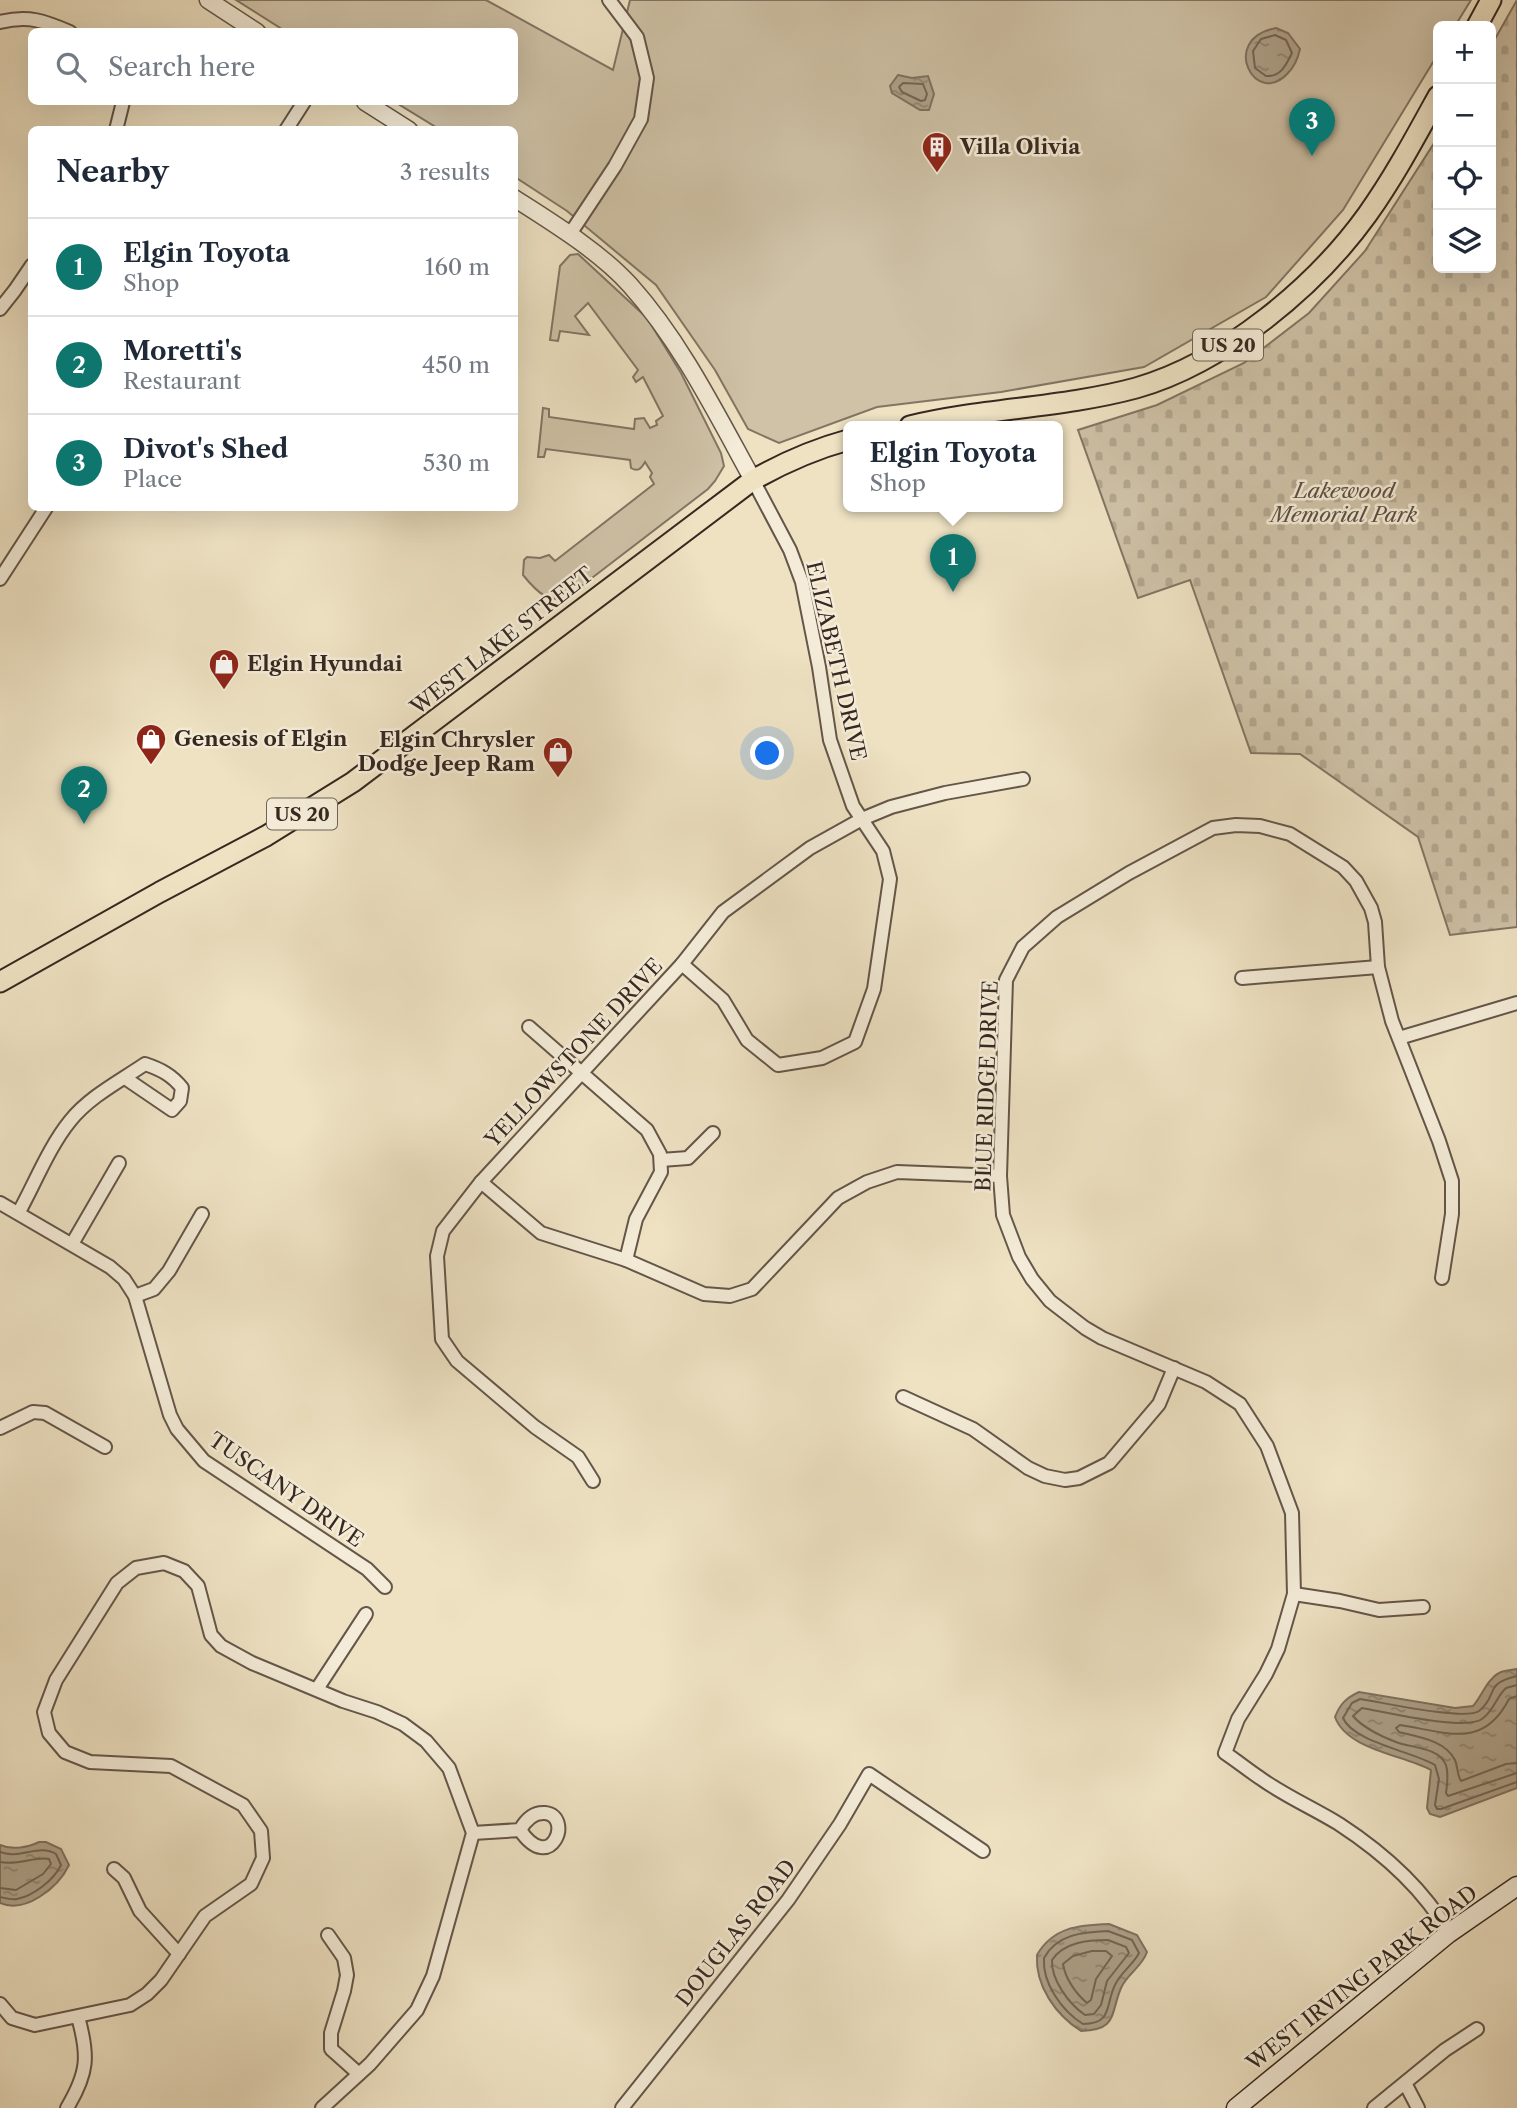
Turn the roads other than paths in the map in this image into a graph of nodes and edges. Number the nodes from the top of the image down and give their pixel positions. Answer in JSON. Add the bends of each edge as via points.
{"nodes":[{"id":1,"x":208,"y":0,"type":"edge"},
{"id":2,"x":609,"y":0,"type":"edge"},
{"id":3,"x":1491,"y":0,"type":"edge"},
{"id":4,"x":1480,"y":21,"type":"edge"},
{"id":5,"x":0,"y":22,"type":"edge"},
{"id":6,"x":62,"y":28,"type":"edge"},
{"id":7,"x":251,"y":28,"type":"edge"},
{"id":8,"x":1433,"y":104,"type":"edge"},
{"id":9,"x":122,"y":105,"type":"edge"},
{"id":10,"x":302,"y":105,"type":"edge"},
{"id":11,"x":370,"y":105,"type":"edge"},
{"id":12,"x":117,"y":126,"type":"edge"},
{"id":13,"x":289,"y":126,"type":"edge"},
{"id":14,"x":402,"y":126,"type":"edge"},
{"id":15,"x":518,"y":201,"type":"edge"},
{"id":16,"x":570,"y":234,"type":"junction"},
{"id":17,"x":28,"y":271,"type":"edge"},
{"id":18,"x":0,"y":309,"type":"edge"},
{"id":19,"x":945,"y":421,"type":"edge"},
{"id":20,"x":843,"y":441,"type":"edge"},
{"id":21,"x":753,"y":480,"type":"junction"},
{"id":22,"x":44,"y":511,"type":"edge"},
{"id":23,"x":0,"y":579,"type":"edge"},
{"id":24,"x":1023,"y":779,"type":"dead end"},
{"id":25,"x":862,"y":819,"type":"junction"},
{"id":26,"x":682,"y":964,"type":"junction"},
{"id":27,"x":1378,"y":967,"type":"junction"},
{"id":28,"x":1241,"y":978,"type":"dead end"},
{"id":29,"x":0,"y":982,"type":"edge"},
{"id":30,"x":1517,"y":1003,"type":"edge"},
{"id":31,"x":529,"y":1027,"type":"dead end"},
{"id":32,"x":1399,"y":1038,"type":"junction"},
{"id":33,"x":581,"y":1073,"type":"junction"},
{"id":34,"x":125,"y":1078,"type":"dead end"},
{"id":35,"x":713,"y":1133,"type":"dead end"},
{"id":36,"x":661,"y":1160,"type":"junction"},
{"id":37,"x":118,"y":1163,"type":"dead end"},
{"id":38,"x":1000,"y":1175,"type":"junction"},
{"id":39,"x":481,"y":1182,"type":"junction"},
{"id":40,"x":0,"y":1203,"type":"edge"},
{"id":41,"x":19,"y":1212,"type":"junction"},
{"id":42,"x":202,"y":1214,"type":"dead end"},
{"id":43,"x":72,"y":1244,"type":"junction"},
{"id":44,"x":626,"y":1260,"type":"junction"},
{"id":45,"x":1442,"y":1278,"type":"dead end"},
{"id":46,"x":135,"y":1296,"type":"junction"},
{"id":47,"x":1174,"y":1368,"type":"junction"},
{"id":48,"x":903,"y":1397,"type":"dead end"},
{"id":49,"x":0,"y":1428,"type":"edge"},
{"id":50,"x":105,"y":1447,"type":"dead end"},
{"id":51,"x":593,"y":1481,"type":"dead end"},
{"id":52,"x":386,"y":1587,"type":"dead end"},
{"id":53,"x":1294,"y":1594,"type":"junction"},
{"id":54,"x":1423,"y":1607,"type":"dead end"},
{"id":55,"x":366,"y":1614,"type":"dead end"},
{"id":56,"x":317,"y":1689,"type":"junction"},
{"id":57,"x":520,"y":1830,"type":"dead end"},
{"id":58,"x":473,"y":1833,"type":"junction"},
{"id":59,"x":983,"y":1851,"type":"dead end"},
{"id":60,"x":114,"y":1869,"type":"dead end"},
{"id":61,"x":1517,"y":1886,"type":"edge"},
{"id":62,"x":1449,"y":1933,"type":"junction"},
{"id":63,"x":328,"y":1935,"type":"dead end"},
{"id":64,"x":179,"y":1954,"type":"junction"},
{"id":65,"x":0,"y":2004,"type":"edge"},
{"id":66,"x":78,"y":2017,"type":"junction"},
{"id":67,"x":1477,"y":2029,"type":"dead end"},
{"id":68,"x":359,"y":2074,"type":"junction"},
{"id":69,"x":1405,"y":2084,"type":"junction"},
{"id":70,"x":67,"y":2108,"type":"edge"},
{"id":71,"x":322,"y":2108,"type":"edge"},
{"id":72,"x":622,"y":2108,"type":"edge"},
{"id":73,"x":1236,"y":2108,"type":"edge"},
{"id":74,"x":1374,"y":2108,"type":"edge"},
{"id":75,"x":1418,"y":2108,"type":"edge"}],
"edges":[{"from":1,"to":7,"type":"street"},
{"from":2,"to":16,"type":"street","via":[[637,37],[647,78],[641,119]]},
{"from":3,"to":4,"type":"highway"},
{"from":5,"to":6,"type":"street","via":[[43,20]]},
{"from":8,"to":19,"type":"highway","number":"US 20","via":[[1354,232],[1284,304],[1239,338],[1138,387],[1062,404]]},
{"from":9,"to":12,"type":"street"},
{"from":10,"to":13,"type":"street"},
{"from":11,"to":14,"type":"street"},
{"from":15,"to":16,"type":"street"},
{"from":16,"to":21,"type":"street","via":[[628,283],[668,332]]},
{"from":17,"to":18,"type":"street"},
{"from":20,"to":21,"type":"highway","name":"WEST LAKE STREET","number":"US 20"},
{"from":21,"to":25,"type":"street","name":"ELIZABETH DRIVE","via":[[802,582],[830,740]]},
{"from":21,"to":29,"type":"highway","name":"WEST LAKE STREET","number":"US 20","via":[[353,782],[266,836]]},
{"from":22,"to":23,"type":"street"},
{"from":24,"to":25,"type":"street","name":"YELLOWSTONE DRIVE","via":[[946,793]]},
{"from":25,"to":26,"type":"street","name":"YELLOWSTONE DRIVE","via":[[810,848],[723,912]]},
{"from":25,"to":26,"type":"street","name":"ELIZABETH DRIVE","via":[[883,851],[890,878],[874,989],[855,1042],[822,1058],[778,1065],[747,1040],[723,1000]]},
{"from":26,"to":33,"type":"street","name":"YELLOWSTONE DRIVE"},
{"from":27,"to":28,"type":"street"},
{"from":27,"to":32,"type":"street","name":"BLUE RIDGE DRIVE"},
{"from":27,"to":38,"type":"street","name":"BLUE RIDGE DRIVE","via":[[1375,922],[1361,887],[1343,867],[1290,834],[1260,826],[1213,828],[1129,873],[1056,917],[1023,947],[1006,980]]},
{"from":30,"to":32,"type":"street"},
{"from":31,"to":33,"type":"street"},
{"from":32,"to":45,"type":"street","name":"BLUE RIDGE DRIVE","via":[[1452,1181]]},
{"from":33,"to":36,"type":"street","via":[[647,1130]]},
{"from":33,"to":39,"type":"street","name":"YELLOWSTONE DRIVE"},
{"from":34,"to":41,"type":"street","via":[[70,1121]]},
{"from":35,"to":36,"type":"street","via":[[688,1158]]},
{"from":36,"to":44,"type":"street","via":[[661,1172],[636,1219]]},
{"from":37,"to":43,"type":"street"},
{"from":38,"to":44,"type":"street","via":[[897,1172],[867,1182],[838,1198],[752,1289],[730,1296],[704,1294]]},
{"from":38,"to":47,"type":"street","name":"BLUE RIDGE DRIVE","via":[[1003,1215],[1013,1242],[1032,1279],[1050,1301],[1102,1338]]},
{"from":39,"to":44,"type":"street","via":[[541,1233]]},
{"from":39,"to":51,"type":"street","name":"YELLOWSTONE DRIVE","via":[[443,1231],[437,1256],[442,1339],[457,1361],[578,1457]]},
{"from":40,"to":41,"type":"street","name":"TUSCANY DRIVE"},
{"from":41,"to":43,"type":"street","name":"TUSCANY DRIVE"},
{"from":42,"to":46,"type":"street","via":[[169,1272],[154,1289]]},
{"from":43,"to":46,"type":"street","name":"TUSCANY DRIVE","via":[[110,1267]]},
{"from":46,"to":52,"type":"street","name":"TUSCANY DRIVE","via":[[170,1415],[189,1445],[204,1461],[367,1569]]},
{"from":47,"to":48,"type":"street","via":[[1159,1404],[1109,1463],[1079,1478],[1045,1476],[974,1429]]},
{"from":47,"to":53,"type":"street","name":"BLUE RIDGE DRIVE","via":[[1240,1404],[1267,1446],[1292,1513]]},
{"from":49,"to":50,"type":"street","via":[[33,1412],[46,1413]]},
{"from":53,"to":54,"type":"street","via":[[1380,1610]]},
{"from":53,"to":62,"type":"street","name":"BLUE RIDGE DRIVE","via":[[1278,1649],[1238,1719],[1225,1753],[1367,1844],[1401,1872]]},
{"from":55,"to":56,"type":"street"},
{"from":56,"to":58,"type":"street","via":[[394,1720],[426,1741],[449,1768]]},
{"from":56,"to":64,"type":"street","via":[[221,1646],[211,1635],[198,1586],[184,1571],[164,1563],[136,1567],[117,1583],[56,1680],[44,1712],[49,1733],[65,1752],[90,1762],[171,1766],[243,1805],[261,1831],[262,1858],[251,1884],[205,1916]]},
{"from":57,"to":58,"type":"street"},
{"from":58,"to":68,"type":"street","via":[[433,1976],[417,2010]]},
{"from":59,"to":72,"type":"street","name":"DOUGLAS ROAD","via":[[869,1774],[788,1900]]},
{"from":60,"to":64,"type":"street","via":[[124,1878],[140,1911]]},
{"from":61,"to":62,"type":"main road","name":"WEST IRVING PARK ROAD"},
{"from":62,"to":73,"type":"main road","name":"WEST IRVING PARK ROAD"},
{"from":63,"to":68,"type":"street","via":[[344,1958],[347,1975],[331,2049]]},
{"from":64,"to":66,"type":"street","via":[[161,1980],[131,2005]]},
{"from":65,"to":66,"type":"street","via":[[12,2018],[35,2025]]},
{"from":66,"to":70,"type":"street","via":[[86,2044],[85,2065]]},
{"from":67,"to":69,"type":"street"},
{"from":68,"to":71,"type":"street"},
{"from":69,"to":74,"type":"street"},
{"from":69,"to":75,"type":"street"}]}
